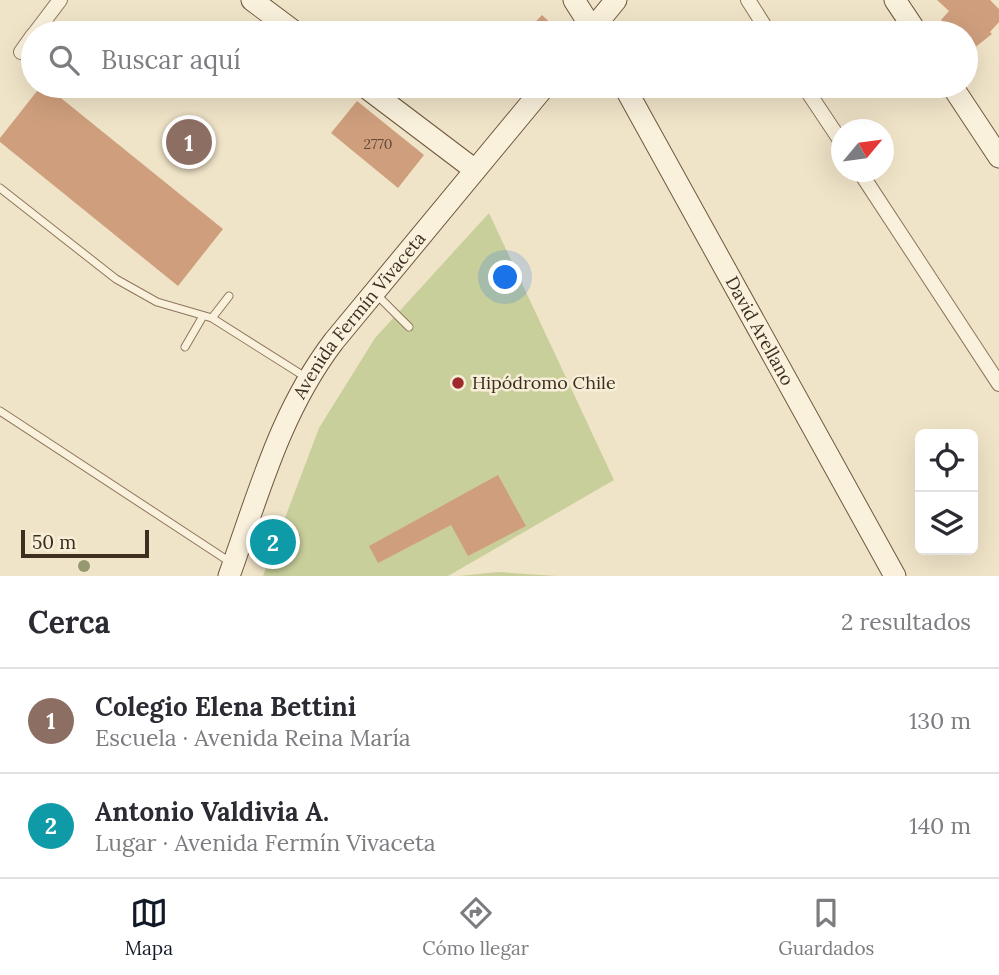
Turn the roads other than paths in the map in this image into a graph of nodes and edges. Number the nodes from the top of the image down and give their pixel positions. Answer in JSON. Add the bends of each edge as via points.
{"nodes":[{"id":1,"x":60,"y":0,"type":"edge"},
{"id":2,"x":252,"y":0,"type":"edge"},
{"id":3,"x":574,"y":0,"type":"edge"},
{"id":4,"x":616,"y":0,"type":"edge"},
{"id":5,"x":748,"y":0,"type":"edge"},
{"id":6,"x":895,"y":0,"type":"edge"},
{"id":7,"x":44,"y":21,"type":"edge"},
{"id":8,"x":280,"y":21,"type":"edge"},
{"id":9,"x":586,"y":21,"type":"edge"},
{"id":10,"x":600,"y":21,"type":"edge"},
{"id":11,"x":761,"y":21,"type":"edge"},
{"id":12,"x":909,"y":21,"type":"edge"},
{"id":13,"x":380,"y":98,"type":"edge"},
{"id":14,"x":535,"y":98,"type":"edge"},
{"id":15,"x":631,"y":98,"type":"edge"},
{"id":16,"x":812,"y":98,"type":"edge"},
{"id":17,"x":960,"y":98,"type":"edge"},
{"id":18,"x":831,"y":126,"type":"edge"},
{"id":19,"x":999,"y":156,"type":"edge"},
{"id":20,"x":475,"y":170,"type":"junction"},
{"id":21,"x":867,"y":182,"type":"edge"},
{"id":22,"x":0,"y":188,"type":"edge"},
{"id":23,"x":374,"y":292,"type":"junction"},
{"id":24,"x":229,"y":296,"type":"dead end"},
{"id":25,"x":203,"y":316,"type":"junction"},
{"id":26,"x":212,"y":318,"type":"junction"},
{"id":27,"x":409,"y":327,"type":"dead end"},
{"id":28,"x":185,"y":347,"type":"dead end"},
{"id":29,"x":307,"y":378,"type":"junction"},
{"id":30,"x":999,"y":384,"type":"edge"},
{"id":31,"x":0,"y":411,"type":"edge"},
{"id":32,"x":232,"y":570,"type":"edge"},
{"id":33,"x":895,"y":576,"type":"edge"}],
"edges":[{"from":1,"to":7,"type":"street"},
{"from":2,"to":8,"type":"street"},
{"from":3,"to":9,"type":"street"},
{"from":4,"to":10,"type":"street"},
{"from":5,"to":11,"type":"street"},
{"from":6,"to":12,"type":"street"},
{"from":13,"to":20,"type":"street"},
{"from":14,"to":20,"type":"street","name":"Avenida Fermín Vivaceta"},
{"from":15,"to":33,"type":"street","name":"David Arellano"},
{"from":16,"to":18,"type":"street"},
{"from":17,"to":19,"type":"street"},
{"from":20,"to":23,"type":"street","name":"Avenida Fermín Vivaceta"},
{"from":21,"to":30,"type":"street"},
{"from":22,"to":25,"type":"lane","via":[[116,279],[157,302]]},
{"from":23,"to":27,"type":"lane"},
{"from":23,"to":29,"type":"street","name":"Avenida Fermín Vivaceta"},
{"from":24,"to":26,"type":"lane"},
{"from":25,"to":26,"type":"lane"},
{"from":25,"to":28,"type":"lane"},
{"from":26,"to":29,"type":"lane"},
{"from":29,"to":32,"type":"street","name":"Avenida Fermín Vivaceta","via":[[282,428]]},
{"from":31,"to":32,"type":"lane"}]}
